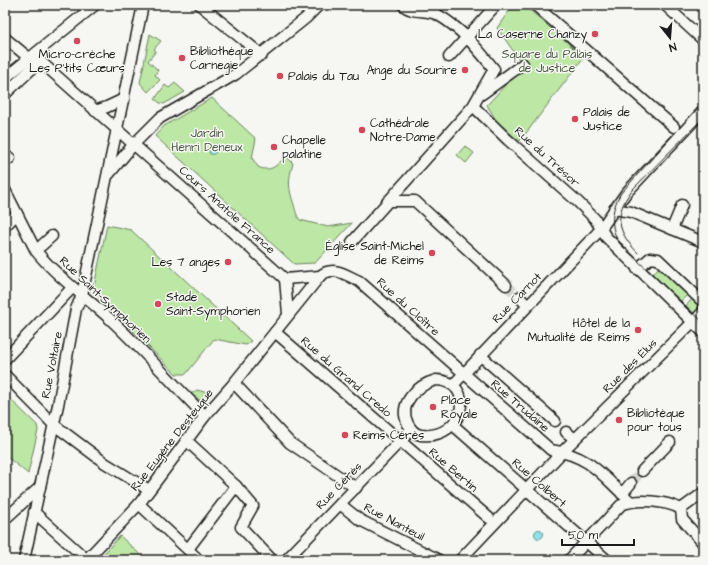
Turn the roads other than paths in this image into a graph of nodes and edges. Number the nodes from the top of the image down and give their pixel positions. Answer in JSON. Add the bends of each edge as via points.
{"nodes":[{"id":1,"x":95,"y":5,"type":"edge"},
{"id":2,"x":143,"y":5,"type":"edge"},
{"id":3,"x":200,"y":5,"type":"edge"},
{"id":4,"x":319,"y":5,"type":"edge"},
{"id":5,"x":421,"y":5,"type":"edge"},
{"id":6,"x":496,"y":5,"type":"edge"},
{"id":7,"x":535,"y":5,"type":"edge"},
{"id":8,"x":665,"y":5,"type":"edge"},
{"id":9,"x":405,"y":7,"type":"edge"},
{"id":10,"x":467,"y":36,"type":"junction"},
{"id":11,"x":5,"y":38,"type":"edge"},
{"id":12,"x":703,"y":40,"type":"edge"},
{"id":13,"x":262,"y":55,"type":"junction"},
{"id":14,"x":448,"y":57,"type":"dead end"},
{"id":15,"x":29,"y":58,"type":"junction"},
{"id":16,"x":40,"y":61,"type":"junction"},
{"id":17,"x":523,"y":64,"type":"dead end"},
{"id":18,"x":5,"y":78,"type":"edge"},
{"id":19,"x":5,"y":94,"type":"edge"},
{"id":20,"x":479,"y":96,"type":"junction"},
{"id":21,"x":124,"y":99,"type":"junction"},
{"id":22,"x":473,"y":106,"type":"junction"},
{"id":23,"x":95,"y":111,"type":"junction"},
{"id":24,"x":703,"y":111,"type":"edge"},
{"id":25,"x":678,"y":130,"type":"junction"},
{"id":26,"x":118,"y":131,"type":"junction"},
{"id":27,"x":133,"y":145,"type":"junction"},
{"id":28,"x":108,"y":175,"type":"junction"},
{"id":29,"x":5,"y":190,"type":"edge"},
{"id":30,"x":388,"y":201,"type":"junction"},
{"id":31,"x":682,"y":205,"type":"dead end"},
{"id":32,"x":614,"y":209,"type":"junction"},
{"id":33,"x":17,"y":214,"type":"junction"},
{"id":34,"x":5,"y":226,"type":"edge"},
{"id":35,"x":672,"y":229,"type":"junction"},
{"id":36,"x":600,"y":230,"type":"junction"},
{"id":37,"x":52,"y":236,"type":"dead end"},
{"id":38,"x":352,"y":242,"type":"dead end"},
{"id":39,"x":703,"y":242,"type":"edge"},
{"id":40,"x":41,"y":246,"type":"dead end"},
{"id":41,"x":637,"y":268,"type":"junction"},
{"id":42,"x":320,"y":276,"type":"junction"},
{"id":43,"x":284,"y":279,"type":"junction"},
{"id":44,"x":504,"y":283,"type":"tunnel mouth"},
{"id":45,"x":72,"y":288,"type":"junction"},
{"id":46,"x":82,"y":295,"type":"junction"},
{"id":47,"x":519,"y":297,"type":"tunnel mouth"},
{"id":48,"x":703,"y":302,"type":"edge"},
{"id":49,"x":527,"y":305,"type":"junction"},
{"id":50,"x":703,"y":312,"type":"edge"},
{"id":51,"x":288,"y":314,"type":"junction"},
{"id":52,"x":692,"y":322,"type":"junction"},
{"id":53,"x":274,"y":332,"type":"junction"},
{"id":54,"x":703,"y":332,"type":"edge"},
{"id":55,"x":480,"y":355,"type":"junction"},
{"id":56,"x":5,"y":359,"type":"edge"},
{"id":57,"x":463,"y":374,"type":"junction"},
{"id":58,"x":5,"y":375,"type":"edge"},
{"id":59,"x":234,"y":383,"type":"junction"},
{"id":60,"x":454,"y":384,"type":"junction"},
{"id":61,"x":205,"y":416,"type":"junction"},
{"id":62,"x":555,"y":421,"type":"dead end"},
{"id":63,"x":54,"y":424,"type":"junction"},
{"id":64,"x":453,"y":425,"type":"junction"},
{"id":65,"x":411,"y":430,"type":"junction"},
{"id":66,"x":566,"y":432,"type":"dead end"},
{"id":67,"x":575,"y":439,"type":"junction"},
{"id":68,"x":186,"y":440,"type":"junction"},
{"id":69,"x":400,"y":441,"type":"junction"},
{"id":70,"x":670,"y":442,"type":"dead end"},
{"id":71,"x":562,"y":452,"type":"junction"},
{"id":72,"x":642,"y":472,"type":"tunnel mouth"},
{"id":73,"x":631,"y":483,"type":"tunnel mouth"},
{"id":74,"x":236,"y":486,"type":"junction"},
{"id":75,"x":40,"y":487,"type":"junction"},
{"id":76,"x":356,"y":488,"type":"junction"},
{"id":77,"x":527,"y":489,"type":"junction"},
{"id":78,"x":148,"y":490,"type":"junction"},
{"id":79,"x":703,"y":492,"type":"edge"},
{"id":80,"x":622,"y":494,"type":"junction"},
{"id":81,"x":630,"y":501,"type":"junction"},
{"id":82,"x":139,"y":504,"type":"junction"},
{"id":83,"x":340,"y":504,"type":"junction"},
{"id":84,"x":681,"y":509,"type":"junction"},
{"id":85,"x":34,"y":512,"type":"junction"},
{"id":86,"x":489,"y":518,"type":"dead end"},
{"id":87,"x":5,"y":519,"type":"edge"},
{"id":88,"x":586,"y":542,"type":"junction"},
{"id":89,"x":703,"y":543,"type":"edge"},
{"id":90,"x":188,"y":549,"type":"junction"},
{"id":91,"x":24,"y":560,"type":"edge"},
{"id":92,"x":86,"y":560,"type":"edge"},
{"id":93,"x":199,"y":560,"type":"edge"},
{"id":94,"x":272,"y":560,"type":"edge"},
{"id":95,"x":286,"y":560,"type":"edge"},
{"id":96,"x":439,"y":560,"type":"edge"},
{"id":97,"x":460,"y":560,"type":"edge"},
{"id":98,"x":569,"y":560,"type":"edge"},
{"id":99,"x":607,"y":560,"type":"edge"}],
"edges":[{"from":1,"to":15,"type":"street"},
{"from":2,"to":21,"type":"street","name":"Rue Voltaire"},
{"from":3,"to":13,"type":"street"},
{"from":4,"to":13,"type":"street","name":"Rue Voltaire"},
{"from":5,"to":9,"type":"street"},
{"from":6,"to":10,"type":"street"},
{"from":7,"to":25,"type":"street"},
{"from":8,"to":12,"type":"street"},
{"from":9,"to":10,"type":"street","via":[[437,14]]},
{"from":10,"to":14,"type":"street"},
{"from":10,"to":20,"type":"street","via":[[494,69]]},
{"from":11,"to":15,"type":"street"},
{"from":13,"to":27,"type":"street","name":"Rue Voltaire","via":[[236,74],[160,118]]},
{"from":15,"to":16,"type":"street"},
{"from":15,"to":18,"type":"street"},
{"from":16,"to":19,"type":"street"},
{"from":16,"to":23,"type":"street","name":"Cours Anatole France"},
{"from":17,"to":20,"type":"street"},
{"from":20,"to":22,"type":"street"},
{"from":21,"to":23,"type":"street"},
{"from":21,"to":26,"type":"street","name":"Rue Voltaire"},
{"from":22,"to":30,"type":"street"},
{"from":22,"to":36,"type":"street","name":"Rue du Trésor","via":[[592,217]]},
{"from":23,"to":26,"type":"street","name":"Cours Anatole France"},
{"from":24,"to":25,"type":"street","name":"Rue Carnot"},
{"from":25,"to":32,"type":"street","name":"Rue Carnot"},
{"from":26,"to":27,"type":"street","name":"Cours Anatole France"},
{"from":26,"to":28,"type":"street","name":"Rue Voltaire"},
{"from":27,"to":28,"type":"street","name":"Rue Voltaire"},
{"from":27,"to":43,"type":"street","name":"Cours Anatole France"},
{"from":28,"to":46,"type":"street","name":"Rue Voltaire"},
{"from":29,"to":33,"type":"street","name":"Rue Saint-Symphorien"},
{"from":30,"to":38,"type":"street"},
{"from":30,"to":44,"type":"street","via":[[415,201]]},
{"from":31,"to":35,"type":"street"},
{"from":32,"to":35,"type":"street","via":[[626,210]]},
{"from":32,"to":36,"type":"street","name":"Rue Carnot"},
{"from":33,"to":34,"type":"street"},
{"from":33,"to":45,"type":"street","name":"Rue Saint-Symphorien","via":[[36,251]]},
{"from":35,"to":39,"type":"street"},
{"from":36,"to":41,"type":"street","name":"Rue du Trésor"},
{"from":36,"to":49,"type":"street","name":"Rue Carnot"},
{"from":37,"to":40,"type":"street"},
{"from":41,"to":48,"type":"street","via":[[650,258],[658,259]]},
{"from":41,"to":52,"type":"street","name":"Rue du Trésor"},
{"from":42,"to":43,"type":"street"},
{"from":42,"to":51,"type":"street","name":"Rue Eugène Desteuque"},
{"from":42,"to":57,"type":"street","name":"Rue du Cloître","via":[[330,270],[340,271],[359,281]]},
{"from":43,"to":51,"type":"street"},
{"from":45,"to":46,"type":"street","name":"Rue Saint-Symphorien"},
{"from":45,"to":56,"type":"street"},
{"from":46,"to":61,"type":"street","name":"Rue Saint-Symphorien","via":[[111,320]]},
{"from":46,"to":63,"type":"street","name":"Rue Voltaire","via":[[76,309]]},
{"from":47,"to":49,"type":"street"},
{"from":49,"to":55,"type":"street","name":"Rue Carnot"},
{"from":50,"to":52,"type":"street","name":"Rue des Élus"},
{"from":51,"to":53,"type":"street","name":"Rue Eugène Desteuque"},
{"from":52,"to":54,"type":"street","name":"Rue du Trésor"},
{"from":52,"to":67,"type":"street","name":"Rue des Élus"},
{"from":53,"to":59,"type":"street","name":"Rue Eugène Desteuque"},
{"from":53,"to":69,"type":"street","name":"Rue du Grand Credo"},
{"from":55,"to":57,"type":"street","name":"Rue Carnot"},
{"from":55,"to":62,"type":"street"},
{"from":57,"to":60,"type":"street","name":"Rue Carnot"},
{"from":57,"to":71,"type":"street","name":"Rue Trudaine","via":[[551,450]]},
{"from":58,"to":63,"type":"street"},
{"from":59,"to":61,"type":"street","name":"Rue Eugène Desteuque"},
{"from":59,"to":76,"type":"street","via":[[290,443]]},
{"from":60,"to":64,"type":"street","via":[[461,398],[461,409]]},
{"from":60,"to":65,"type":"street","via":[[446,380],[436,380],[416,390],[407,401],[405,411]]},
{"from":61,"to":68,"type":"street","name":"Rue Eugène Desteuque"},
{"from":63,"to":75,"type":"street","name":"Rue Voltaire"},
{"from":63,"to":78,"type":"street","via":[[105,463]]},
{"from":64,"to":65,"type":"street","via":[[436,435],[418,435]]},
{"from":64,"to":77,"type":"street","name":"Rue Colbert"},
{"from":65,"to":69,"type":"street","name":"Rue Cérès"},
{"from":66,"to":67,"type":"street"},
{"from":67,"to":71,"type":"street","name":"Rue des Élus"},
{"from":68,"to":74,"type":"street"},
{"from":68,"to":78,"type":"street","name":"Rue Eugène Desteuque"},
{"from":69,"to":76,"type":"street","name":"Rue Cérès"},
{"from":69,"to":86,"type":"street","name":"Rue Bertin"},
{"from":70,"to":72,"type":"street"},
{"from":71,"to":77,"type":"street","name":"Rue des Élus"},
{"from":71,"to":80,"type":"street","name":"Rue Trudaine","via":[[581,457]]},
{"from":73,"to":80,"type":"street"},
{"from":74,"to":90,"type":"street"},
{"from":74,"to":94,"type":"street","via":[[253,506],[242,527]]},
{"from":75,"to":85,"type":"street","name":"Rue Voltaire"},
{"from":75,"to":87,"type":"street"},
{"from":76,"to":83,"type":"street","name":"Rue Cérès"},
{"from":77,"to":88,"type":"street","name":"Rue Colbert"},
{"from":77,"to":97,"type":"street","name":"Rue des Élus"},
{"from":78,"to":82,"type":"street","name":"Rue Eugène Desteuque"},
{"from":79,"to":84,"type":"street"},
{"from":80,"to":81,"type":"street","name":"Rue Trudaine"},
{"from":81,"to":84,"type":"street","via":[[671,504]]},
{"from":81,"to":88,"type":"street","via":[[621,505]]},
{"from":82,"to":90,"type":"street"},
{"from":82,"to":92,"type":"street","name":"Rue Eugène Desteuque"},
{"from":83,"to":95,"type":"street","name":"Rue Cérès"},
{"from":83,"to":96,"type":"street","name":"Rue Nanteuil","via":[[360,520]]},
{"from":84,"to":89,"type":"street","via":[[682,519]]},
{"from":85,"to":91,"type":"street","name":"Rue Voltaire"},
{"from":85,"to":92,"type":"street"},
{"from":88,"to":98,"type":"street"},
{"from":88,"to":99,"type":"street","name":"Rue Colbert"},
{"from":90,"to":93,"type":"street"}]}
